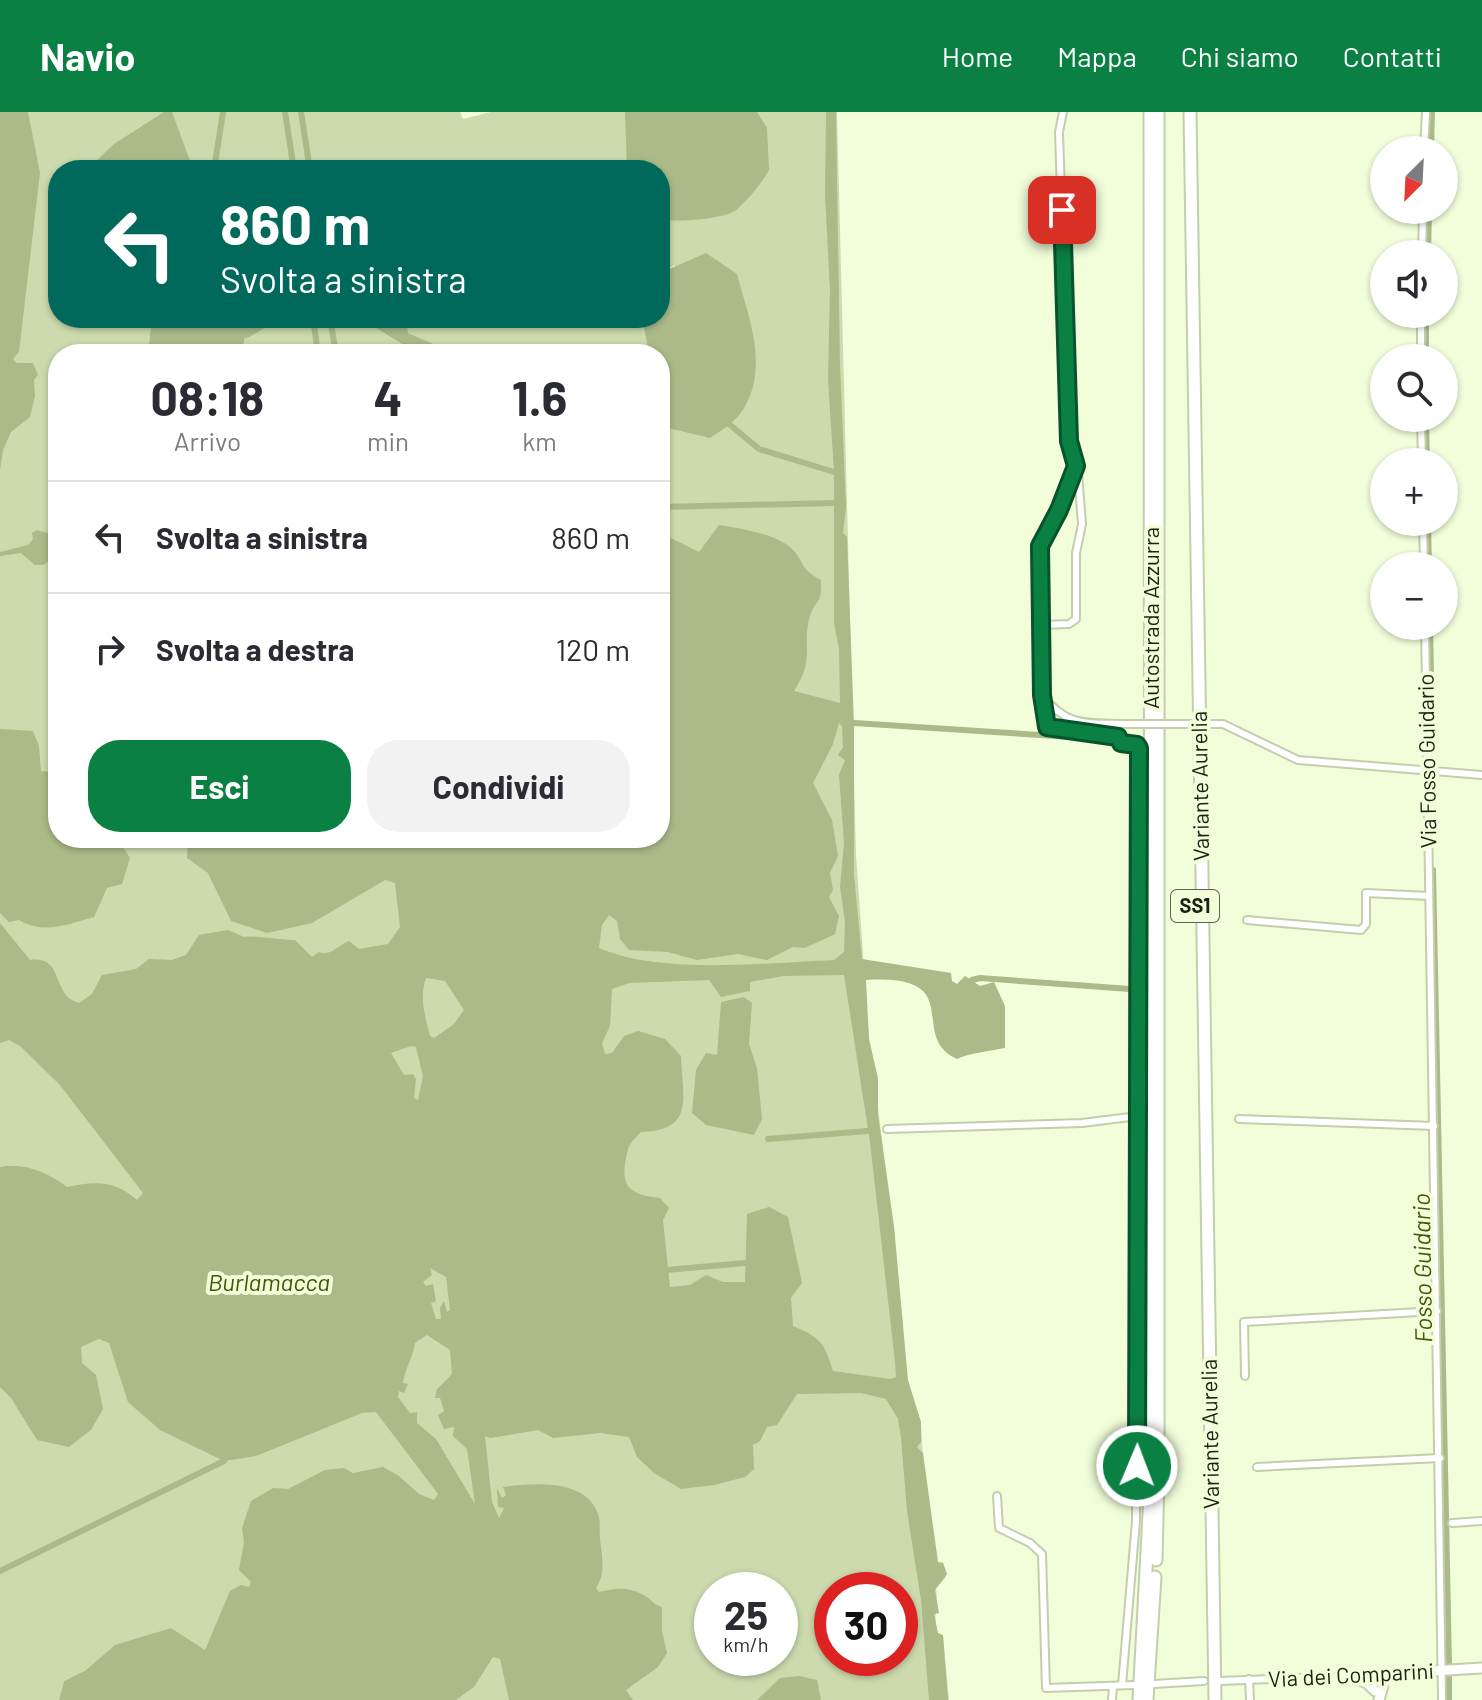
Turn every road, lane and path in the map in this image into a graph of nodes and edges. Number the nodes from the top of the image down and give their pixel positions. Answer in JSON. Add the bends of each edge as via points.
{"nodes":[{"id":1,"x":1063,"y":112,"type":"edge"},
{"id":2,"x":1150,"y":112,"type":"edge"},
{"id":3,"x":1158,"y":112,"type":"edge"},
{"id":4,"x":1184,"y":112,"type":"edge"},
{"id":5,"x":1190,"y":112,"type":"edge"},
{"id":6,"x":1426,"y":112,"type":"edge"},
{"id":7,"x":1425,"y":136,"type":"edge"},
{"id":8,"x":1076,"y":466,"type":"junction"},
{"id":9,"x":1041,"y":625,"type":"junction"},
{"id":10,"x":1425,"y":640,"type":"edge"},
{"id":11,"x":1042,"y":695,"type":"junction"},
{"id":12,"x":1427,"y":773,"type":"junction"},
{"id":13,"x":1482,"y":775,"type":"edge"},
{"id":14,"x":1429,"y":896,"type":"junction"},
{"id":15,"x":1247,"y":920,"type":"dead end"},
{"id":16,"x":1138,"y":1116,"type":"junction"},
{"id":17,"x":1239,"y":1119,"type":"dead end"},
{"id":18,"x":1434,"y":1126,"type":"junction"},
{"id":19,"x":887,"y":1129,"type":"dead end"},
{"id":20,"x":1437,"y":1311,"type":"junction"},
{"id":21,"x":1245,"y":1376,"type":"dead end"},
{"id":22,"x":1440,"y":1458,"type":"junction"},
{"id":23,"x":1257,"y":1467,"type":"dead end"},
{"id":24,"x":997,"y":1496,"type":"dead end"},
{"id":25,"x":1482,"y":1521,"type":"edge"},
{"id":26,"x":1452,"y":1523,"type":"dead end"},
{"id":27,"x":1482,"y":1668,"type":"edge"},
{"id":28,"x":1442,"y":1670,"type":"junction"},
{"id":29,"x":1397,"y":1674,"type":"junction"},
{"id":30,"x":1378,"y":1675,"type":"junction"},
{"id":31,"x":1348,"y":1676,"type":"junction"},
{"id":32,"x":1249,"y":1679,"type":"junction"},
{"id":33,"x":1204,"y":1681,"type":"dead end"},
{"id":34,"x":1220,"y":1681,"type":"dead end"},
{"id":35,"x":1154,"y":1684,"type":"dead end"},
{"id":36,"x":1122,"y":1685,"type":"junction"},
{"id":37,"x":1134,"y":1685,"type":"dead end"},
{"id":38,"x":1113,"y":1686,"type":"junction"},
{"id":39,"x":1379,"y":1694,"type":"edge"},
{"id":40,"x":1112,"y":1700,"type":"edge"},
{"id":41,"x":1139,"y":1700,"type":"edge"},
{"id":42,"x":1147,"y":1700,"type":"edge"},
{"id":43,"x":1208,"y":1700,"type":"edge"},
{"id":44,"x":1215,"y":1700,"type":"edge"},
{"id":45,"x":1250,"y":1700,"type":"edge"},
{"id":46,"x":1442,"y":1700,"type":"edge"}],
"edges":[{"from":1,"to":8,"type":"street","via":[[1059,132],[1069,441]]},
{"from":2,"to":41,"type":"highway","name":"Autostrada Azzurra","via":[[1151,1477]]},
{"from":3,"to":42,"type":"highway","name":"Autostrada Azzurra","via":[[1158,1476]]},
{"from":4,"to":43,"type":"highway","name":"Variante Aurelia","number":"SS1"},
{"from":5,"to":44,"type":"highway","name":"Variante Aurelia","number":"SS1"},
{"from":6,"to":7,"type":"street"},
{"from":8,"to":9,"type":"street","via":[[1040,546]]},
{"from":8,"to":9,"type":"street","via":[[1082,524],[1076,553],[1078,614],[1069,624]]},
{"from":9,"to":11,"type":"street"},
{"from":10,"to":12,"type":"street","name":"Via Fosso Guidario"},
{"from":11,"to":12,"type":"street","bridge":true,"via":[[1076,722],[1223,724],[1298,760]]},
{"from":11,"to":16,"type":"street","via":[[1047,727],[1119,739],[1133,744],[1139,754]]},
{"from":12,"to":13,"type":"street"},
{"from":12,"to":14,"type":"street","name":"Via Fosso Guidario"},
{"from":14,"to":15,"type":"street","via":[[1366,893],[1366,924],[1361,930]]},
{"from":14,"to":18,"type":"street","name":"Via Fosso Guidario"},
{"from":16,"to":19,"type":"street","via":[[1082,1123]]},
{"from":16,"to":36,"type":"street","via":[[1136,1521]]},
{"from":17,"to":18,"type":"street"},
{"from":18,"to":20,"type":"street","name":"Via Fosso Guidario"},
{"from":20,"to":21,"type":"street","via":[[1244,1322]]},
{"from":20,"to":22,"type":"street","name":"Via Fosso Guidario"},
{"from":22,"to":23,"type":"street"},
{"from":22,"to":28,"type":"street","name":"Via Fosso Guidario"},
{"from":24,"to":38,"type":"street","via":[[999,1528],[1042,1554],[1046,1688]]},
{"from":25,"to":26,"type":"street"},
{"from":27,"to":28,"type":"street","name":"Via dei Comparini"},
{"from":28,"to":29,"type":"street","name":"Via dei Comparini"},
{"from":28,"to":46,"type":"street","name":"Via Fosso Guidario"},
{"from":29,"to":30,"type":"street","name":"Via dei Comparini"},
{"from":29,"to":39,"type":"street"},
{"from":30,"to":31,"type":"street","name":"Via dei Comparini"},
{"from":30,"to":39,"type":"street"},
{"from":31,"to":32,"type":"street","name":"Via dei Comparini"},
{"from":31,"to":39,"type":"street"},
{"from":32,"to":34,"type":"street","name":"Via dei Comparini"},
{"from":32,"to":45,"type":"street"},
{"from":33,"to":35,"type":"street"},
{"from":36,"to":37,"type":"street"},
{"from":36,"to":38,"type":"street"},
{"from":38,"to":40,"type":"street"}]}
